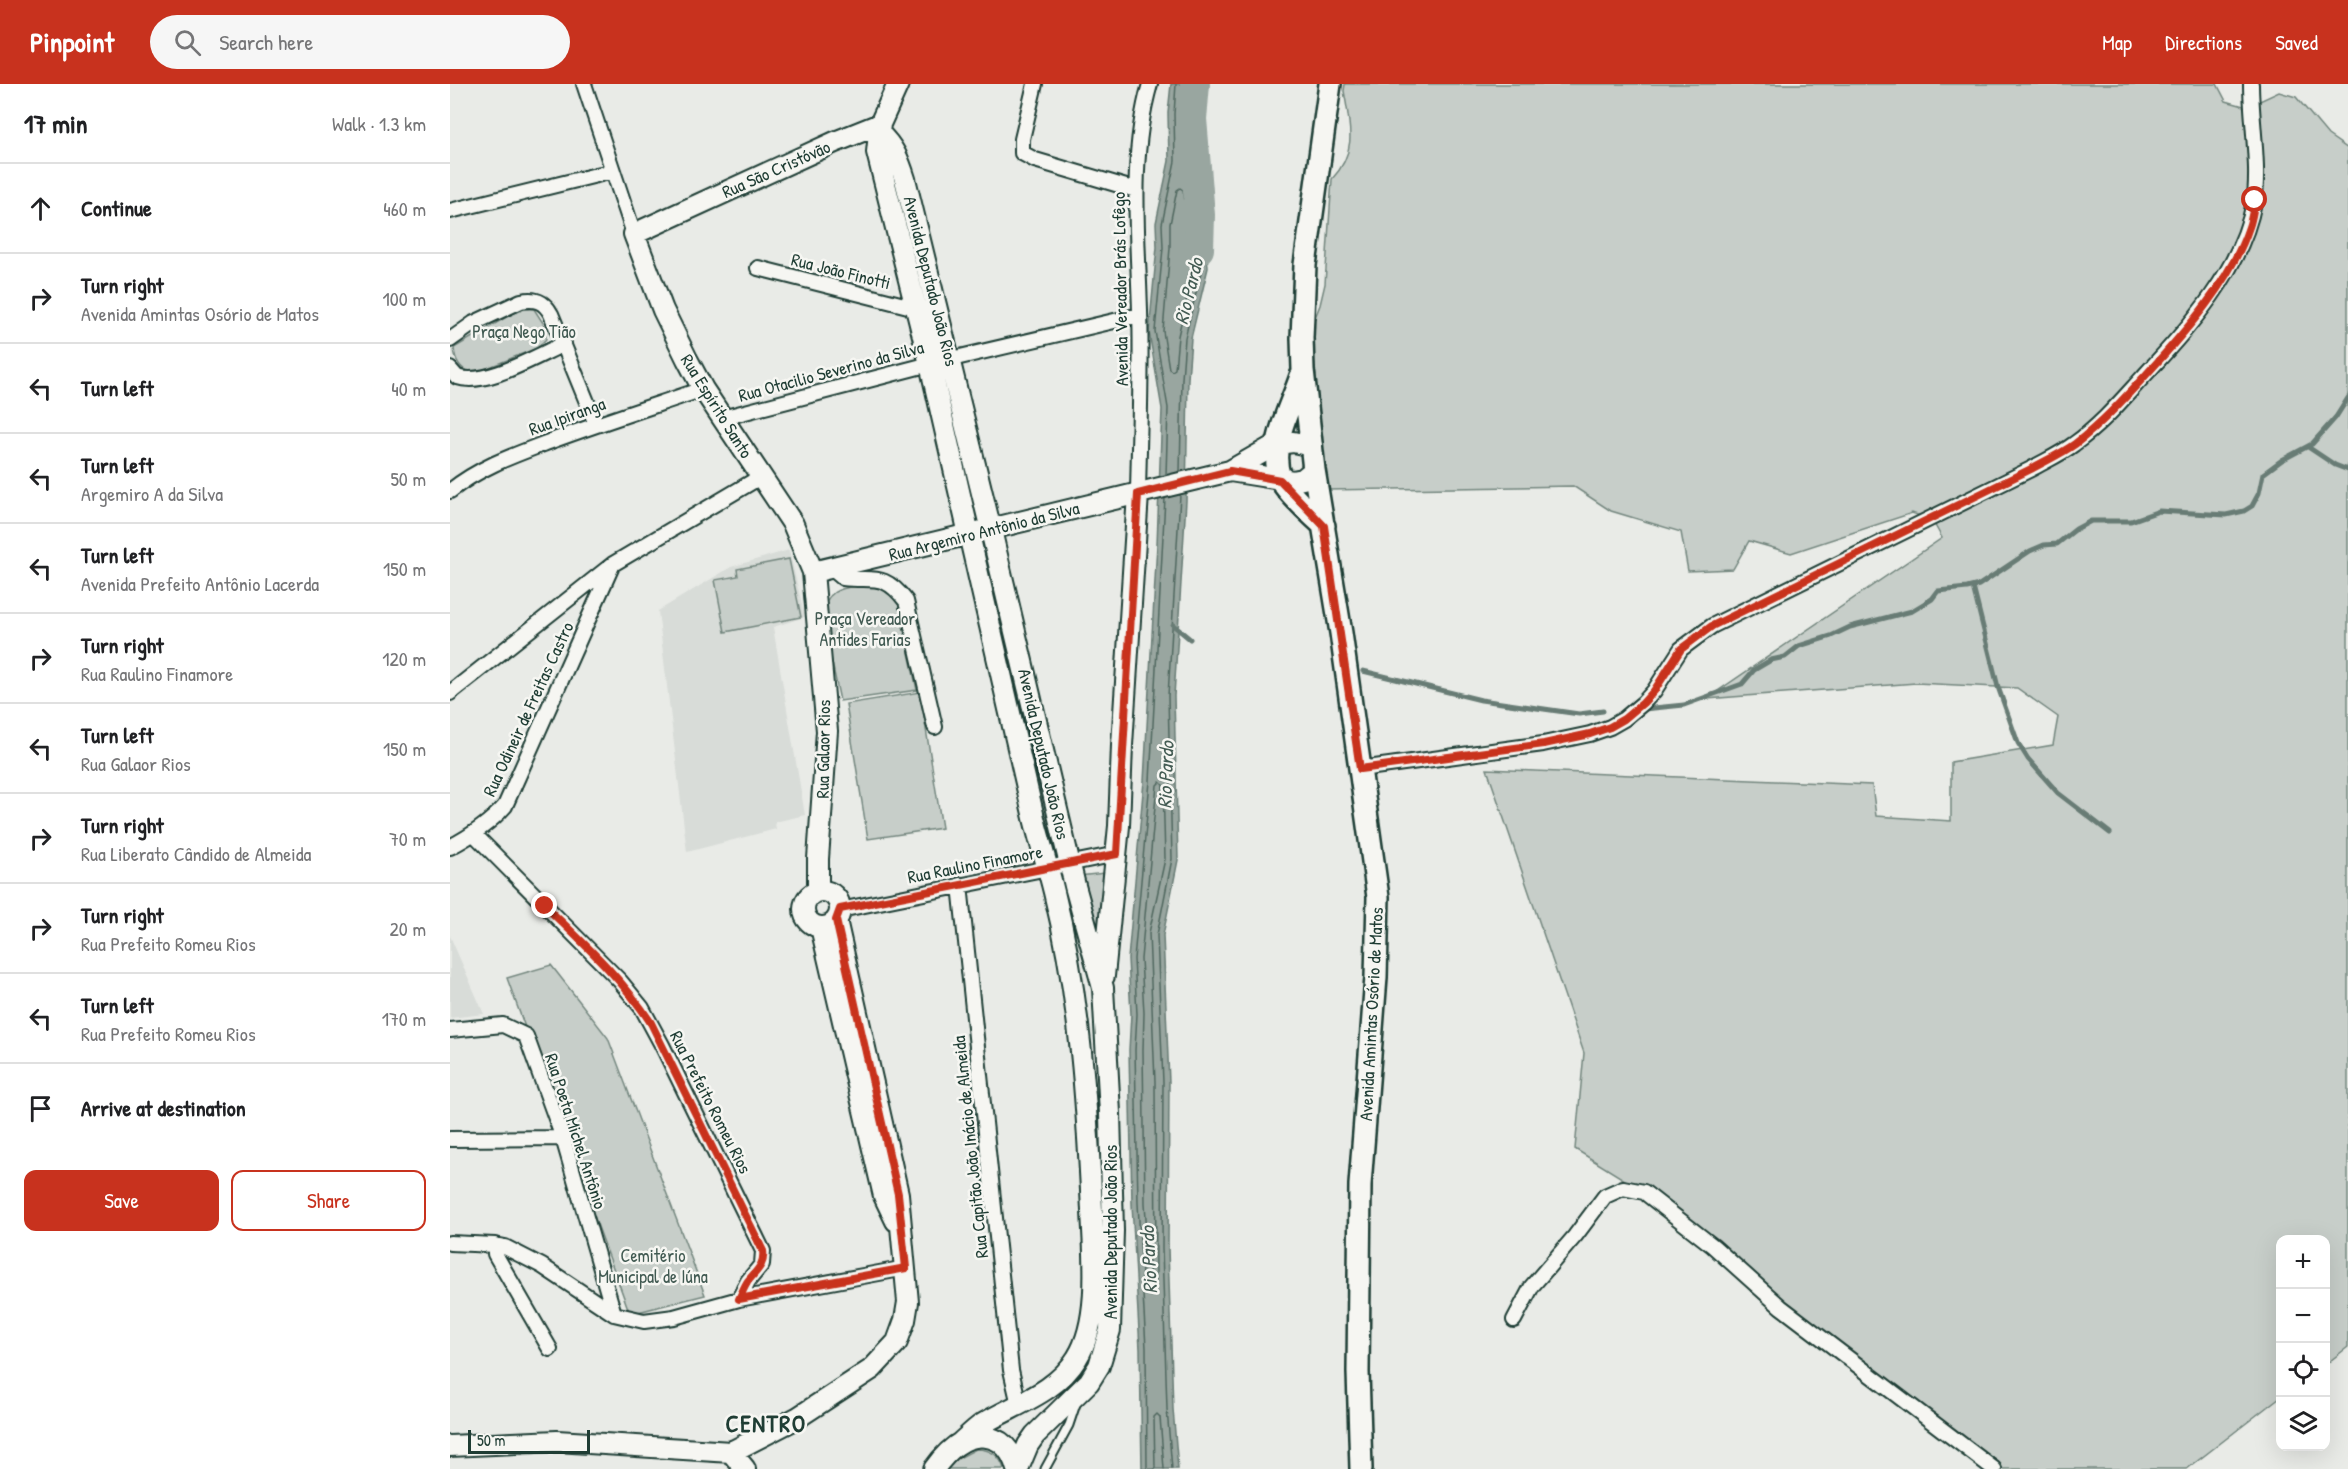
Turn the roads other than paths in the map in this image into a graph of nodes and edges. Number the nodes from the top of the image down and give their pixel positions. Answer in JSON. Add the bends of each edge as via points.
{"nodes":[{"id":1,"x":584,"y":84,"type":"edge"},
{"id":2,"x":898,"y":84,"type":"edge"},
{"id":3,"x":1035,"y":84,"type":"edge"},
{"id":4,"x":1149,"y":84,"type":"edge"},
{"id":5,"x":1330,"y":84,"type":"edge"},
{"id":6,"x":2251,"y":84,"type":"edge"},
{"id":7,"x":879,"y":128,"type":"junction"},
{"id":8,"x":613,"y":171,"type":"junction"},
{"id":9,"x":1136,"y":190,"type":"junction"},
{"id":10,"x":450,"y":211,"type":"edge"},
{"id":11,"x":634,"y":234,"type":"junction"},
{"id":12,"x":758,"y":268,"type":"dead end"},
{"id":13,"x":916,"y":308,"type":"junction"},
{"id":14,"x":1140,"y":315,"type":"junction"},
{"id":15,"x":450,"y":340,"type":"edge"},
{"id":16,"x":564,"y":344,"type":"junction"},
{"id":17,"x":950,"y":359,"type":"junction"},
{"id":18,"x":930,"y":364,"type":"junction"},
{"id":19,"x":450,"y":369,"type":"edge"},
{"id":20,"x":1303,"y":370,"type":"junction"},
{"id":21,"x":703,"y":389,"type":"junction"},
{"id":22,"x":722,"y":418,"type":"junction"},
{"id":23,"x":596,"y":424,"type":"junction"},
{"id":24,"x":1277,"y":444,"type":"junction"},
{"id":25,"x":1312,"y":446,"type":"junction"},
{"id":26,"x":1314,"y":470,"type":"junction"},
{"id":27,"x":1226,"y":472,"type":"junction"},
{"id":28,"x":762,"y":477,"type":"junction"},
{"id":29,"x":1280,"y":480,"type":"junction"},
{"id":30,"x":450,"y":491,"type":"edge"},
{"id":31,"x":1147,"y":492,"type":"junction"},
{"id":32,"x":1324,"y":526,"type":"junction"},
{"id":33,"x":991,"y":530,"type":"junction"},
{"id":34,"x":968,"y":535,"type":"junction"},
{"id":35,"x":613,"y":564,"type":"junction"},
{"id":36,"x":822,"y":570,"type":"junction"},
{"id":37,"x":451,"y":690,"type":"edge"},
{"id":38,"x":935,"y":727,"type":"dead end"},
{"id":39,"x":1360,"y":769,"type":"junction"},
{"id":40,"x":474,"y":834,"type":"junction"},
{"id":41,"x":450,"y":847,"type":"edge"},
{"id":42,"x":1117,"y":854,"type":"junction"},
{"id":43,"x":1070,"y":863,"type":"junction"},
{"id":44,"x":1047,"y":868,"type":"junction"},
{"id":45,"x":960,"y":885,"type":"junction"},
{"id":46,"x":818,"y":891,"type":"junction"},
{"id":47,"x":832,"y":919,"type":"junction"},
{"id":48,"x":1103,"y":988,"type":"junction"},
{"id":49,"x":450,"y":1030,"type":"edge"},
{"id":50,"x":562,"y":1138,"type":"junction"},
{"id":51,"x":450,"y":1139,"type":"edge"},
{"id":52,"x":450,"y":1244,"type":"edge"},
{"id":53,"x":495,"y":1245,"type":"junction"},
{"id":54,"x":906,"y":1268,"type":"junction"},
{"id":55,"x":739,"y":1299,"type":"junction"},
{"id":56,"x":614,"y":1314,"type":"junction"},
{"id":57,"x":1514,"y":1320,"type":"dead end"},
{"id":58,"x":550,"y":1349,"type":"dead end"},
{"id":59,"x":1080,"y":1391,"type":"junction"},
{"id":60,"x":1018,"y":1405,"type":"junction"},
{"id":61,"x":960,"y":1443,"type":"junction"},
{"id":62,"x":450,"y":1446,"type":"edge"},
{"id":63,"x":731,"y":1452,"type":"junction"},
{"id":64,"x":745,"y":1469,"type":"edge"},
{"id":65,"x":934,"y":1469,"type":"edge"},
{"id":66,"x":1017,"y":1469,"type":"edge"},
{"id":67,"x":1045,"y":1469,"type":"edge"},
{"id":68,"x":1361,"y":1469,"type":"edge"},
{"id":69,"x":1994,"y":1469,"type":"edge"}],
"edges":[{"from":1,"to":8,"type":"street"},
{"from":2,"to":7,"type":"street"},
{"from":3,"to":9,"type":"street","via":[[1022,153]]},
{"from":4,"to":9,"type":"street","name":"Avenida Vereador Brás Lofêgo"},
{"from":5,"to":20,"type":"main road","via":[[1305,265]]},
{"from":6,"to":39,"type":"street","via":[[2255,200],[2239,249],[2205,304],[2168,350],[2117,407],[2073,445],[1712,626],[1681,649],[1643,703],[1610,727],[1544,744]]},
{"from":7,"to":11,"type":"street","name":"Rua São Cristóvão"},
{"from":7,"to":13,"type":"street","name":"Avenida Deputado João Rios","via":[[878,159]]},
{"from":7,"to":17,"type":"street","name":"Avenida Deputado João Rios","via":[[898,156]]},
{"from":8,"to":10,"type":"street"},
{"from":8,"to":11,"type":"street"},
{"from":9,"to":14,"type":"street","name":"Avenida Vereador Brás Lofêgo"},
{"from":11,"to":21,"type":"street","name":"Rua Espírito Santo","via":[[663,310]]},
{"from":12,"to":13,"type":"street","name":"Rua João Finotti"},
{"from":13,"to":18,"type":"street","name":"Avenida Deputado João Rios"},
{"from":14,"to":17,"type":"street","name":"Rua Otacilio Severino da Silva"},
{"from":14,"to":31,"type":"street","name":"Avenida Vereador Brás Lofêgo"},
{"from":15,"to":16,"type":"street","via":[[521,301],[536,300],[546,306]]},
{"from":16,"to":19,"type":"street","via":[[476,380],[457,377]]},
{"from":16,"to":23,"type":"street"},
{"from":17,"to":18,"type":"street","name":"Rua Otacilio Severino da Silva"},
{"from":17,"to":33,"type":"street","name":"Avenida Deputado João Rios"},
{"from":18,"to":22,"type":"street","name":"Rua Otacilio Severino da Silva"},
{"from":18,"to":34,"type":"street","name":"Avenida Deputado João Rios"},
{"from":20,"to":24,"type":"main road"},
{"from":20,"to":25,"type":"main road","name":"Avenida Amintas Osório de Matos"},
{"from":21,"to":22,"type":"street","name":"Rua Espírito Santo"},
{"from":21,"to":23,"type":"street","name":"Rua Ipiranga"},
{"from":22,"to":28,"type":"street","name":"Rua Espírito Santo"},
{"from":23,"to":30,"type":"street","name":"Rua Ipiranga","via":[[503,459]]},
{"from":24,"to":25,"type":"street"},
{"from":24,"to":27,"type":"street"},
{"from":24,"to":29,"type":"main road"},
{"from":25,"to":26,"type":"main road","name":"Avenida Amintas Osório de Matos"},
{"from":26,"to":29,"type":"street","via":[[1299,480]]},
{"from":26,"to":32,"type":"main road","name":"Avenida Amintas Osório de Matos"},
{"from":27,"to":29,"type":"street"},
{"from":27,"to":31,"type":"street","name":"Rua Argemiro Antônio da Silva"},
{"from":28,"to":35,"type":"street"},
{"from":28,"to":36,"type":"street","name":"Rua Espírito Santo"},
{"from":29,"to":32,"type":"main road"},
{"from":31,"to":33,"type":"street","name":"Rua Argemiro Antônio da Silva"},
{"from":31,"to":42,"type":"street"},
{"from":32,"to":39,"type":"main road","name":"Avenida Amintas Osório de Matos"},
{"from":33,"to":34,"type":"street","name":"Rua Argemiro Antônio da Silva"},
{"from":33,"to":43,"type":"street","name":"Avenida Deputado João Rios"},
{"from":34,"to":36,"type":"street","name":"Rua Argemiro Antônio da Silva"},
{"from":34,"to":44,"type":"street","name":"Avenida Deputado João Rios"},
{"from":35,"to":37,"type":"street"},
{"from":35,"to":40,"type":"street","name":"Rua Odineir de Freitas Castro","via":[[505,806]]},
{"from":36,"to":38,"type":"street","via":[[843,578],[884,581],[906,600]]},
{"from":36,"to":46,"type":"street","name":"Rua Galaor Rios","via":[[827,730]]},
{"from":39,"to":68,"type":"main road","name":"Avenida Amintas Osório de Matos","via":[[1379,915],[1360,1185]]},
{"from":40,"to":41,"type":"street","name":"Rua Odineir de Freitas Castro"},
{"from":40,"to":55,"type":"street","name":"Rua Prefeito Romeu Rios","via":[[620,981],[651,1023],[763,1251],[762,1264]]},
{"from":42,"to":43,"type":"street","name":"Rua Raulino Finamore"},
{"from":42,"to":48,"type":"street"},
{"from":43,"to":44,"type":"street","name":"Rua Raulino Finamore"},
{"from":43,"to":48,"type":"street","name":"Avenida Deputado João Rios"},
{"from":44,"to":45,"type":"street","name":"Rua Raulino Finamore"},
{"from":44,"to":60,"type":"street","name":"Avenida Deputado João Rios","via":[[1062,933],[1083,1066],[1092,1300],[1085,1342],[1077,1358],[1052,1384]]},
{"from":45,"to":47,"type":"street","name":"Rua Raulino Finamore"},
{"from":45,"to":60,"type":"street","name":"Rua Capitão João Inácio de Almeida","via":[[1011,1371]]},
{"from":46,"to":47,"type":"street","via":[[825,890],[836,897]]},
{"from":46,"to":47,"type":"street","name":"Rua Galaor Rios","via":[[805,901],[804,912],[810,922]]},
{"from":47,"to":54,"type":"street","name":"Rua Galaor Rios","via":[[898,1194]]},
{"from":48,"to":59,"type":"street","name":"Avenida Deputado João Rios","via":[[1110,1113],[1112,1315],[1099,1366]]},
{"from":49,"to":50,"type":"street","name":"Rua Poeta Michel Antônio","via":[[503,1025],[526,1036]]},
{"from":50,"to":51,"type":"street"},
{"from":50,"to":56,"type":"street","name":"Rua Poeta Michel Antônio"},
{"from":52,"to":53,"type":"street"},
{"from":53,"to":56,"type":"street","via":[[542,1266]]},
{"from":53,"to":58,"type":"street","via":[[495,1254]]},
{"from":54,"to":55,"type":"street"},
{"from":54,"to":63,"type":"street","name":"Rua Galaor Rios","via":[[905,1320],[888,1353],[872,1369],[814,1407]]},
{"from":55,"to":56,"type":"street","via":[[654,1321]]},
{"from":57,"to":69,"type":"street","via":[[1533,1286],[1605,1196],[1623,1188],[1644,1192],[1713,1246],[1781,1307]]},
{"from":59,"to":66,"type":"street","name":"Avenida Deputado João Rios","via":[[1035,1435]]},
{"from":59,"to":67,"type":"lane","via":[[1069,1425]]},
{"from":60,"to":61,"type":"street","name":"Avenida Deputado João Rios"},
{"from":61,"to":65,"type":"street","name":"Avenida Deputado João Rios"},
{"from":61,"to":66,"type":"street","via":[[973,1436],[994,1439],[1010,1452]]},
{"from":62,"to":63,"type":"street","via":[[557,1441]]},
{"from":63,"to":64,"type":"street"}]}
